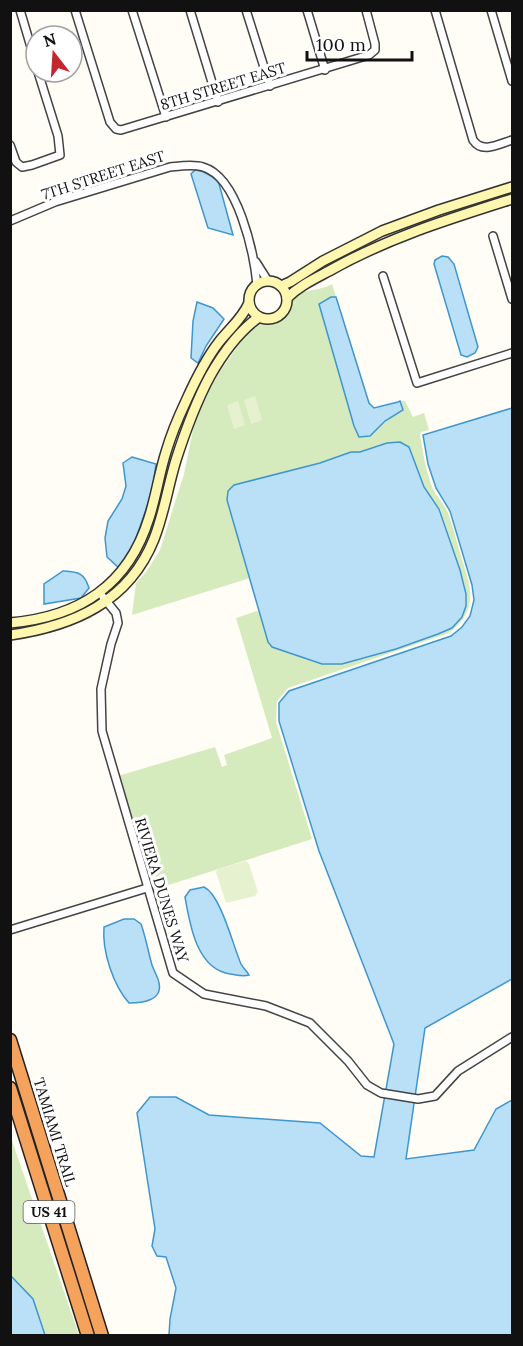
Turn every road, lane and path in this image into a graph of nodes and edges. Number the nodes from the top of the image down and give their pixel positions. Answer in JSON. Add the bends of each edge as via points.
{"nodes":[{"id":1,"x":75,"y":10,"type":"edge"},
{"id":2,"x":132,"y":10,"type":"edge"},
{"id":3,"x":190,"y":10,"type":"edge"},
{"id":4,"x":246,"y":10,"type":"edge"},
{"id":5,"x":307,"y":10,"type":"edge"},
{"id":6,"x":366,"y":10,"type":"edge"},
{"id":7,"x":435,"y":10,"type":"edge"},
{"id":8,"x":492,"y":10,"type":"edge"},
{"id":9,"x":326,"y":70,"type":"junction"},
{"id":10,"x":513,"y":81,"type":"edge"},
{"id":11,"x":42,"y":84,"type":"edge"},
{"id":12,"x":270,"y":86,"type":"junction"},
{"id":13,"x":218,"y":102,"type":"junction"},
{"id":14,"x":166,"y":117,"type":"junction"},
{"id":15,"x":513,"y":140,"type":"edge"},
{"id":16,"x":10,"y":145,"type":"edge"},
{"id":17,"x":513,"y":187,"type":"edge"},
{"id":18,"x":513,"y":199,"type":"edge"},
{"id":19,"x":10,"y":221,"type":"edge"},
{"id":20,"x":493,"y":236,"type":"dead end"},
{"id":21,"x":255,"y":260,"type":"junction"},
{"id":22,"x":383,"y":276,"type":"dead end"},
{"id":23,"x":268,"y":281,"type":"junction"},
{"id":24,"x":257,"y":285,"type":"junction"},
{"id":25,"x":280,"y":286,"type":"junction"},
{"id":26,"x":287,"y":298,"type":"junction"},
{"id":27,"x":513,"y":299,"type":"edge"},
{"id":28,"x":249,"y":303,"type":"junction"},
{"id":29,"x":259,"y":317,"type":"junction"},
{"id":30,"x":513,"y":353,"type":"edge"},
{"id":31,"x":166,"y":452,"type":"junction"},
{"id":32,"x":176,"y":460,"type":"junction"},
{"id":33,"x":100,"y":591,"type":"junction"},
{"id":34,"x":106,"y":602,"type":"junction"},
{"id":35,"x":10,"y":623,"type":"edge"},
{"id":36,"x":10,"y":635,"type":"edge"},
{"id":37,"x":147,"y":888,"type":"junction"},
{"id":38,"x":10,"y":930,"type":"edge"},
{"id":39,"x":513,"y":1037,"type":"edge"},
{"id":40,"x":10,"y":1040,"type":"edge"},
{"id":41,"x":10,"y":1088,"type":"edge"},
{"id":42,"x":45,"y":1150,"type":"junction"},
{"id":43,"x":31,"y":1154,"type":"junction"},
{"id":44,"x":88,"y":1335,"type":"edge"},
{"id":45,"x":102,"y":1335,"type":"edge"}],
"edges":[{"from":1,"to":14,"type":"street","name":"8TH STREET EAST","via":[[110,122],[116,129],[129,128]]},
{"from":2,"to":14,"type":"street"},
{"from":3,"to":13,"type":"street"},
{"from":4,"to":12,"type":"street"},
{"from":5,"to":9,"type":"street"},
{"from":6,"to":9,"type":"street","name":"8TH STREET EAST","via":[[375,50]]},
{"from":7,"to":15,"type":"street","via":[[473,140],[484,148]]},
{"from":8,"to":10,"type":"street"},
{"from":9,"to":12,"type":"street","name":"8TH STREET EAST"},
{"from":11,"to":16,"type":"street","via":[[60,155],[25,167],[18,164]]},
{"from":12,"to":13,"type":"street","name":"8TH STREET EAST"},
{"from":13,"to":14,"type":"street","name":"8TH STREET EAST"},
{"from":17,"to":25,"type":"street","via":[[382,231]]},
{"from":18,"to":26,"type":"street","via":[[420,229],[366,252]]},
{"from":19,"to":21,"type":"street","name":"7TH STREET EAST","via":[[56,202],[170,167],[203,167],[225,181],[234,195]]},
{"from":20,"to":27,"type":"street"},
{"from":21,"to":23,"type":"street","name":"7TH STREET EAST"},
{"from":21,"to":24,"type":"street","name":"7TH STREET EAST"},
{"from":22,"to":30,"type":"street","via":[[417,383]]},
{"from":23,"to":24,"type":"street"},
{"from":23,"to":25,"type":"street"},
{"from":24,"to":28,"type":"street","via":[[250,293]]},
{"from":25,"to":26,"type":"street"},
{"from":26,"to":29,"type":"street","via":[[285,309],[276,317]]},
{"from":28,"to":29,"type":"street"},
{"from":28,"to":31,"type":"street","via":[[244,315],[203,365]]},
{"from":29,"to":32,"type":"street","via":[[230,344],[212,373]]},
{"from":31,"to":32,"type":"street"},
{"from":31,"to":33,"type":"street","via":[[141,541],[123,570]]},
{"from":32,"to":34,"type":"street","via":[[159,527],[147,554],[127,583]]},
{"from":33,"to":34,"type":"street","name":"RIVIERA DUNES WAY"},
{"from":33,"to":35,"type":"street","via":[[85,603],[57,615]]},
{"from":34,"to":36,"type":"street","via":[[52,628]]},
{"from":34,"to":37,"type":"street","name":"RIVIERA DUNES WAY","via":[[116,613],[118,623],[101,689],[102,731]]},
{"from":37,"to":38,"type":"street"},
{"from":37,"to":39,"type":"street","name":"RIVIERA DUNES WAY","via":[[173,973],[204,994],[266,1006],[310,1023],[367,1085],[381,1093],[417,1099],[435,1096],[458,1071]]},
{"from":40,"to":42,"type":"highway","name":"TAMIAMI TRAIL","number":"US 41"},
{"from":41,"to":43,"type":"highway","name":"TAMIAMI TRAIL","number":"US 41"},
{"from":42,"to":43,"type":"street"},
{"from":42,"to":45,"type":"highway","name":"TAMIAMI TRAIL","number":"US 41"},
{"from":43,"to":44,"type":"highway","name":"TAMIAMI TRAIL","number":"US 41"}]}
